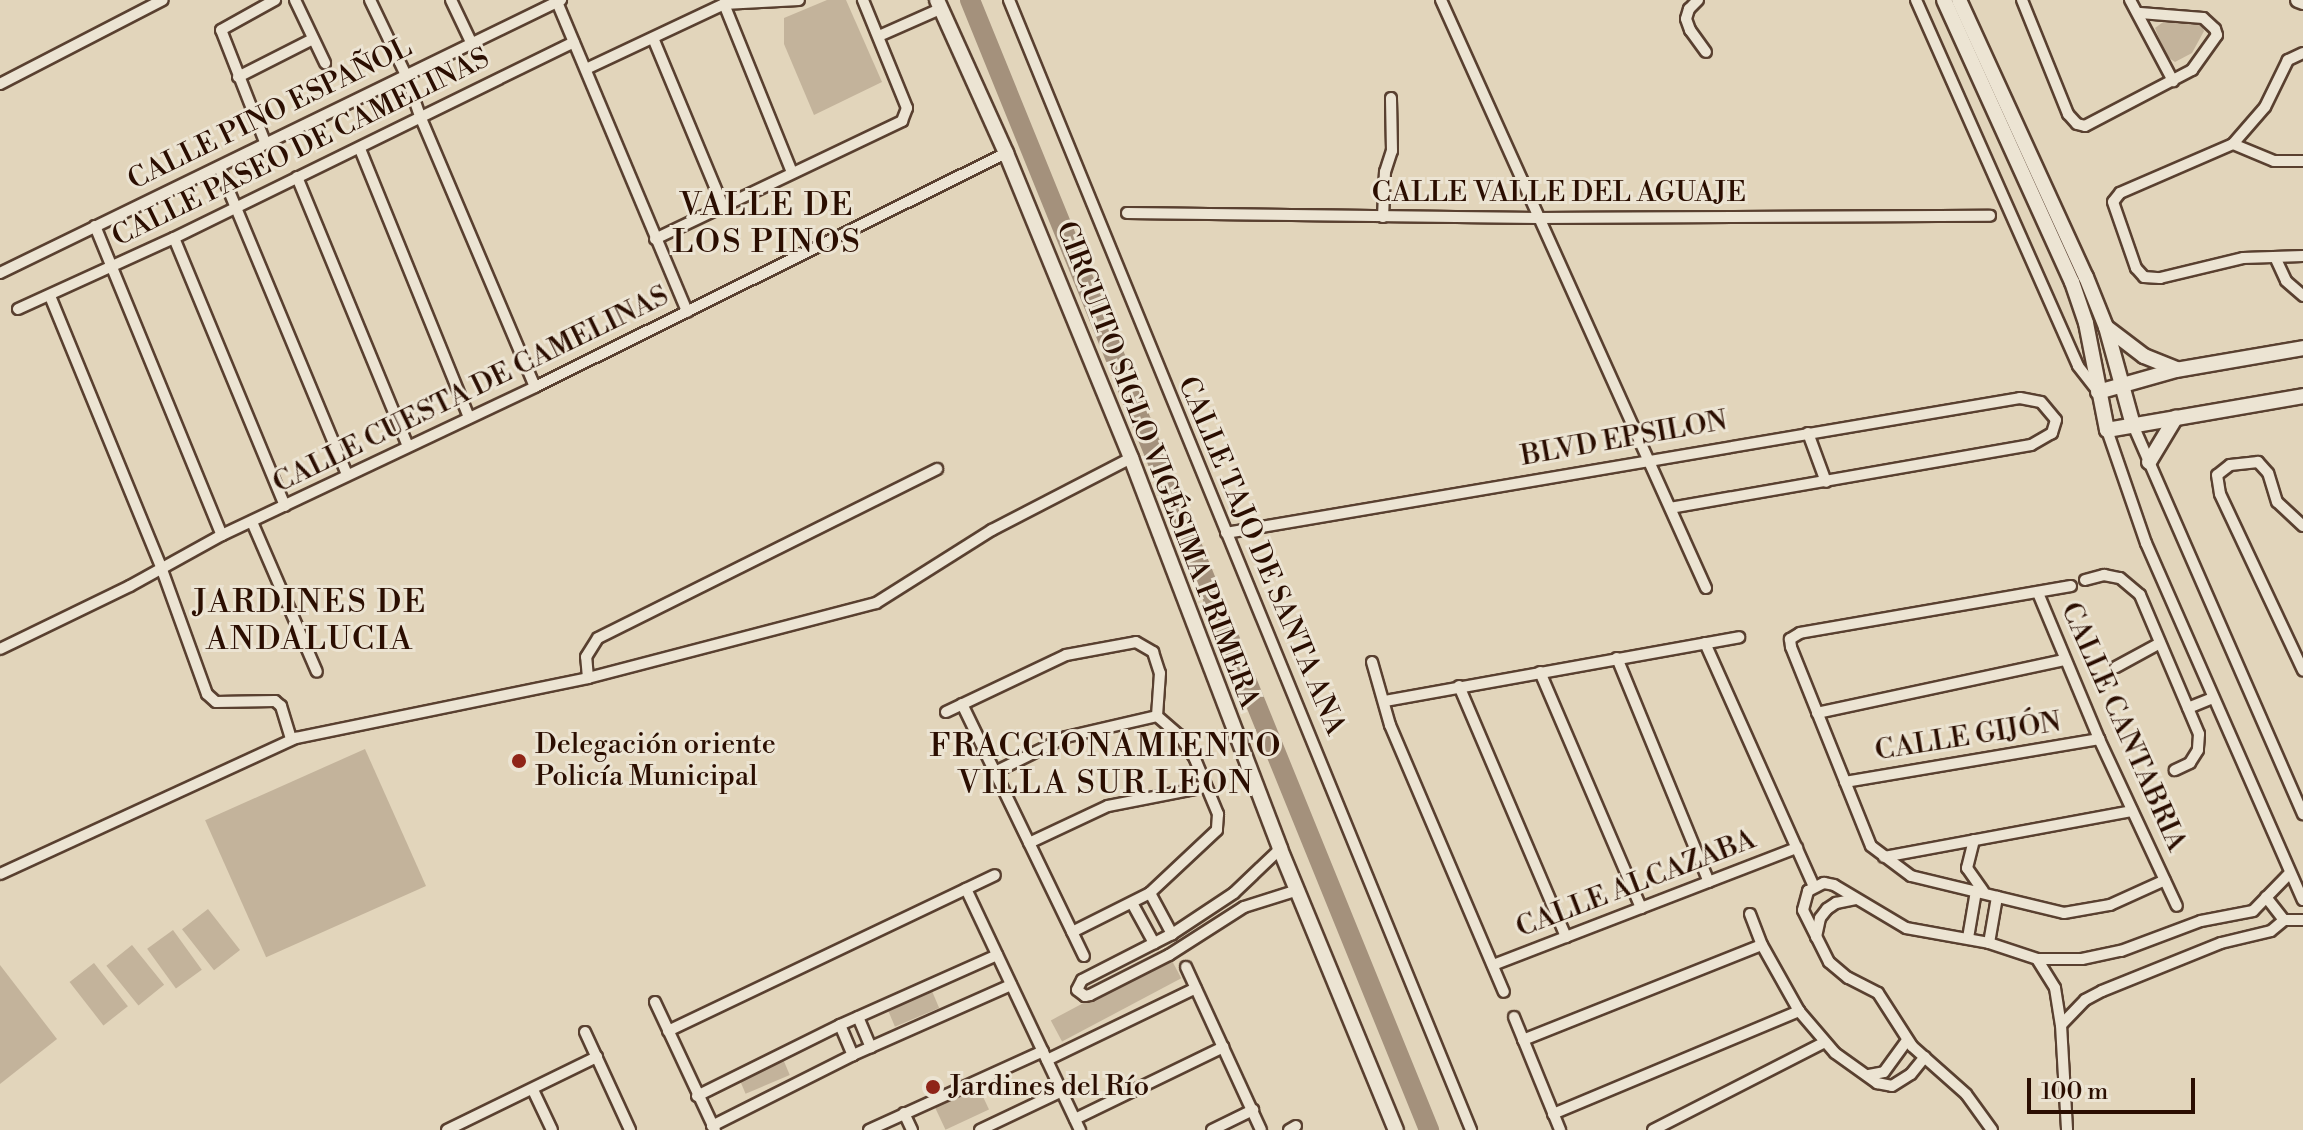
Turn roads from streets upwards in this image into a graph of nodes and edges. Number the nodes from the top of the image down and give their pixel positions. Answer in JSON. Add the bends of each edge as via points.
{"nodes":[{"id":1,"x":163,"y":0,"type":"edge"},
{"id":2,"x":275,"y":0,"type":"edge"},
{"id":3,"x":295,"y":0,"type":"edge"},
{"id":4,"x":370,"y":0,"type":"edge"},
{"id":5,"x":451,"y":0,"type":"edge"},
{"id":6,"x":799,"y":0,"type":"edge"},
{"id":7,"x":863,"y":0,"type":"edge"},
{"id":8,"x":1009,"y":0,"type":"edge"},
{"id":9,"x":1441,"y":0,"type":"edge"},
{"id":10,"x":1698,"y":0,"type":"edge"},
{"id":11,"x":1916,"y":0,"type":"edge"},
{"id":12,"x":1944,"y":0,"type":"edge"},
{"id":13,"x":1959,"y":0,"type":"edge"},
{"id":14,"x":2022,"y":0,"type":"edge"},
{"id":15,"x":2130,"y":0,"type":"edge"},
{"id":16,"x":559,"y":1,"type":"edge"},
{"id":17,"x":724,"y":4,"type":"junction"},
{"id":18,"x":939,"y":4,"type":"edge"},
{"id":19,"x":2140,"y":13,"type":"junction"},
{"id":20,"x":879,"y":36,"type":"junction"},
{"id":21,"x":653,"y":38,"type":"junction"},
{"id":22,"x":313,"y":39,"type":"junction"},
{"id":23,"x":574,"y":42,"type":"junction"},
{"id":24,"x":472,"y":44,"type":"junction"},
{"id":25,"x":1706,"y":52,"type":"dead end"},
{"id":26,"x":2303,"y":53,"type":"edge"},
{"id":27,"x":325,"y":63,"type":"dead end"},
{"id":28,"x":586,"y":69,"type":"junction"},
{"id":29,"x":405,"y":73,"type":"junction"},
{"id":30,"x":238,"y":77,"type":"junction"},
{"id":31,"x":2173,"y":81,"type":"junction"},
{"id":32,"x":0,"y":84,"type":"edge"},
{"id":33,"x":1391,"y":98,"type":"dead end"},
{"id":34,"x":420,"y":116,"type":"junction"},
{"id":35,"x":265,"y":142,"type":"junction"},
{"id":36,"x":2233,"y":144,"type":"junction"},
{"id":37,"x":360,"y":149,"type":"junction"},
{"id":38,"x":1006,"y":153,"type":"junction"},
{"id":39,"x":2303,"y":161,"type":"edge"},
{"id":40,"x":219,"y":167,"type":"junction"},
{"id":41,"x":792,"y":172,"type":"junction"},
{"id":42,"x":297,"y":177,"type":"junction"},
{"id":43,"x":723,"y":206,"type":"junction"},
{"id":44,"x":235,"y":207,"type":"junction"},
{"id":45,"x":1127,"y":213,"type":"dead end"},
{"id":46,"x":1990,"y":216,"type":"dead end"},
{"id":47,"x":1383,"y":217,"type":"junction"},
{"id":48,"x":1538,"y":218,"type":"junction"},
{"id":49,"x":95,"y":226,"type":"junction"},
{"id":50,"x":174,"y":238,"type":"junction"},
{"id":51,"x":655,"y":239,"type":"junction"},
{"id":52,"x":2303,"y":256,"type":"edge"},
{"id":53,"x":2275,"y":257,"type":"junction"},
{"id":54,"x":109,"y":267,"type":"junction"},
{"id":55,"x":0,"y":273,"type":"edge"},
{"id":56,"x":50,"y":296,"type":"junction"},
{"id":57,"x":2303,"y":296,"type":"edge"},
{"id":58,"x":18,"y":309,"type":"dead end"},
{"id":59,"x":687,"y":312,"type":"junction"},
{"id":60,"x":2106,"y":327,"type":"junction"},
{"id":61,"x":2303,"y":348,"type":"edge"},
{"id":62,"x":2176,"y":370,"type":"junction"},
{"id":63,"x":2122,"y":383,"type":"junction"},
{"id":64,"x":535,"y":387,"type":"junction"},
{"id":65,"x":2098,"y":392,"type":"junction"},
{"id":66,"x":2303,"y":396,"type":"edge"},
{"id":67,"x":2176,"y":417,"type":"junction"},
{"id":68,"x":469,"y":418,"type":"junction"},
{"id":69,"x":2133,"y":425,"type":"junction"},
{"id":70,"x":2107,"y":430,"type":"junction"},
{"id":71,"x":1808,"y":433,"type":"junction"},
{"id":72,"x":408,"y":446,"type":"junction"},
{"id":73,"x":1131,"y":458,"type":"junction"},
{"id":74,"x":1646,"y":459,"type":"junction"},
{"id":75,"x":2149,"y":462,"type":"junction"},
{"id":76,"x":937,"y":469,"type":"dead end"},
{"id":77,"x":347,"y":474,"type":"junction"},
{"id":78,"x":1826,"y":482,"type":"junction"},
{"id":79,"x":285,"y":506,"type":"junction"},
{"id":80,"x":1671,"y":508,"type":"junction"},
{"id":81,"x":252,"y":522,"type":"junction"},
{"id":82,"x":2303,"y":526,"type":"edge"},
{"id":83,"x":1226,"y":533,"type":"junction"},
{"id":84,"x":222,"y":535,"type":"junction"},
{"id":85,"x":161,"y":567,"type":"junction"},
{"id":86,"x":2085,"y":580,"type":"dead end"},
{"id":87,"x":2071,"y":586,"type":"dead end"},
{"id":88,"x":1706,"y":588,"type":"dead end"},
{"id":89,"x":2038,"y":593,"type":"junction"},
{"id":90,"x":1739,"y":637,"type":"dead end"},
{"id":91,"x":1705,"y":643,"type":"junction"},
{"id":92,"x":2160,"y":643,"type":"junction"},
{"id":93,"x":0,"y":649,"type":"edge"},
{"id":94,"x":1617,"y":658,"type":"junction"},
{"id":95,"x":2065,"y":660,"type":"junction"},
{"id":96,"x":1372,"y":662,"type":"dead end"},
{"id":97,"x":2116,"y":667,"type":"dead end"},
{"id":98,"x":2303,"y":670,"type":"edge"},
{"id":99,"x":317,"y":672,"type":"dead end"},
{"id":100,"x":1540,"y":672,"type":"junction"},
{"id":101,"x":588,"y":678,"type":"junction"},
{"id":102,"x":1459,"y":686,"type":"junction"},
{"id":103,"x":2213,"y":698,"type":"junction"},
{"id":104,"x":1385,"y":701,"type":"junction"},
{"id":105,"x":962,"y":704,"type":"junction"},
{"id":106,"x":2188,"y":708,"type":"junction"},
{"id":107,"x":946,"y":712,"type":"dead end"},
{"id":108,"x":1817,"y":713,"type":"junction"},
{"id":109,"x":1157,"y":716,"type":"junction"},
{"id":110,"x":291,"y":739,"type":"junction"},
{"id":111,"x":2099,"y":739,"type":"junction"},
{"id":112,"x":2175,"y":770,"type":"dead end"},
{"id":113,"x":995,"y":772,"type":"junction"},
{"id":114,"x":1845,"y":782,"type":"junction"},
{"id":115,"x":1206,"y":787,"type":"junction"},
{"id":116,"x":2132,"y":811,"type":"junction"},
{"id":117,"x":2303,"y":815,"type":"edge"},
{"id":118,"x":1974,"y":840,"type":"junction"},
{"id":119,"x":1029,"y":843,"type":"junction"},
{"id":120,"x":1797,"y":848,"type":"junction"},
{"id":121,"x":1280,"y":849,"type":"junction"},
{"id":122,"x":1884,"y":857,"type":"junction"},
{"id":123,"x":0,"y":858,"type":"edge"},
{"id":124,"x":3,"y":872,"type":"edge"},
{"id":125,"x":2290,"y":873,"type":"junction"},
{"id":126,"x":995,"y":875,"type":"dead end"},
{"id":127,"x":2165,"y":880,"type":"junction"},
{"id":128,"x":1709,"y":882,"type":"junction"},
{"id":129,"x":1814,"y":887,"type":"junction"},
{"id":130,"x":966,"y":889,"type":"junction"},
{"id":131,"x":1298,"y":890,"type":"junction"},
{"id":132,"x":1980,"y":892,"type":"junction"},
{"id":133,"x":1150,"y":893,"type":"junction"},
{"id":134,"x":1234,"y":893,"type":"junction"},
{"id":135,"x":1997,"y":897,"type":"junction"},
{"id":136,"x":2266,"y":897,"type":"junction"},
{"id":137,"x":1856,"y":899,"type":"junction"},
{"id":138,"x":2303,"y":900,"type":"edge"},
{"id":139,"x":1132,"y":903,"type":"junction"},
{"id":140,"x":2177,"y":906,"type":"dead end"},
{"id":141,"x":1244,"y":907,"type":"junction"},
{"id":142,"x":1641,"y":908,"type":"junction"},
{"id":143,"x":1750,"y":914,"type":"dead end"},
{"id":144,"x":2284,"y":920,"type":"junction"},
{"id":145,"x":2303,"y":920,"type":"edge"},
{"id":146,"x":1072,"y":932,"type":"junction"},
{"id":147,"x":1172,"y":934,"type":"junction"},
{"id":148,"x":1566,"y":937,"type":"junction"},
{"id":149,"x":1816,"y":937,"type":"junction"},
{"id":150,"x":1968,"y":938,"type":"junction"},
{"id":151,"x":1154,"y":943,"type":"junction"},
{"id":152,"x":1989,"y":943,"type":"junction"},
{"id":153,"x":1762,"y":945,"type":"junction"},
{"id":154,"x":997,"y":955,"type":"junction"},
{"id":155,"x":1084,"y":956,"type":"dead end"},
{"id":156,"x":2037,"y":959,"type":"junction"},
{"id":157,"x":1493,"y":965,"type":"junction"},
{"id":158,"x":1186,"y":967,"type":"dead end"},
{"id":159,"x":1011,"y":985,"type":"junction"},
{"id":160,"x":1196,"y":988,"type":"junction"},
{"id":161,"x":1504,"y":992,"type":"dead end"},
{"id":162,"x":655,"y":1002,"type":"dead end"},
{"id":163,"x":1799,"y":1011,"type":"junction"},
{"id":164,"x":858,"y":1017,"type":"junction"},
{"id":165,"x":1514,"y":1017,"type":"dead end"},
{"id":166,"x":840,"y":1025,"type":"junction"},
{"id":167,"x":2061,"y":1025,"type":"junction"},
{"id":168,"x":668,"y":1031,"type":"junction"},
{"id":169,"x":585,"y":1032,"type":"dead end"},
{"id":170,"x":1523,"y":1040,"type":"junction"},
{"id":171,"x":1907,"y":1040,"type":"junction"},
{"id":172,"x":1825,"y":1042,"type":"junction"},
{"id":173,"x":871,"y":1047,"type":"junction"},
{"id":174,"x":1223,"y":1047,"type":"junction"},
{"id":175,"x":853,"y":1055,"type":"junction"},
{"id":176,"x":1045,"y":1056,"type":"junction"},
{"id":177,"x":597,"y":1057,"type":"junction"},
{"id":178,"x":1925,"y":1057,"type":"junction"},
{"id":179,"x":1868,"y":1075,"type":"junction"},
{"id":180,"x":533,"y":1090,"type":"junction"},
{"id":181,"x":1062,"y":1091,"type":"junction"},
{"id":182,"x":697,"y":1096,"type":"junction"},
{"id":183,"x":1253,"y":1110,"type":"junction"},
{"id":184,"x":904,"y":1113,"type":"junction"},
{"id":185,"x":1553,"y":1114,"type":"junction"},
{"id":186,"x":1075,"y":1119,"type":"junction"},
{"id":187,"x":887,"y":1126,"type":"edge"},
{"id":188,"x":714,"y":1128,"type":"edge"},
{"id":189,"x":447,"y":1130,"type":"edge"},
{"id":190,"x":552,"y":1130,"type":"edge"},
{"id":191,"x":630,"y":1130,"type":"edge"},
{"id":192,"x":869,"y":1130,"type":"edge"},
{"id":193,"x":912,"y":1130,"type":"edge"},
{"id":194,"x":980,"y":1130,"type":"edge"},
{"id":195,"x":1080,"y":1130,"type":"edge"},
{"id":196,"x":1212,"y":1130,"type":"edge"},
{"id":197,"x":1261,"y":1130,"type":"edge"},
{"id":198,"x":1396,"y":1130,"type":"edge"},
{"id":199,"x":1471,"y":1130,"type":"edge"},
{"id":200,"x":1560,"y":1130,"type":"edge"},
{"id":201,"x":1653,"y":1130,"type":"edge"},
{"id":202,"x":1992,"y":1130,"type":"edge"},
{"id":203,"x":2067,"y":1130,"type":"edge"}],
"edges":[{"from":1,"to":32,"type":"street"},
{"from":2,"to":30,"type":"street","via":[[221,30]]},
{"from":3,"to":22,"type":"street"},
{"from":4,"to":29,"type":"street"},
{"from":5,"to":24,"type":"street"},
{"from":6,"to":17,"type":"street"},
{"from":7,"to":20,"type":"street"},
{"from":8,"to":83,"type":"street","name":"CALLE TAJO DE SANTA ANA"},
{"from":9,"to":48,"type":"street"},
{"from":10,"to":25,"type":"street","via":[[1686,19]]},
{"from":11,"to":65,"type":"street","via":[[2078,366]]},
{"from":12,"to":65,"type":"street","via":[[2072,282],[2086,323]]},
{"from":13,"to":60,"type":"street"},
{"from":14,"to":31,"type":"street","via":[[2068,114],[2077,124],[2092,124]]},
{"from":15,"to":19,"type":"street"},
{"from":16,"to":23,"type":"street"},
{"from":16,"to":24,"type":"street","name":"CALLE PINO ESPAÑOL"},
{"from":17,"to":21,"type":"street"},
{"from":17,"to":41,"type":"street"},
{"from":18,"to":20,"type":"street"},
{"from":18,"to":38,"type":"street","name":"CIRCUITO SIGLO VIGÉSIMA PRIMERA"},
{"from":19,"to":31,"type":"street"},
{"from":19,"to":31,"type":"street","via":[[2198,17],[2215,29],[2214,41],[2192,70]]},
{"from":20,"to":41,"type":"street","via":[[906,114],[902,121]]},
{"from":21,"to":28,"type":"street"},
{"from":21,"to":43,"type":"street"},
{"from":22,"to":27,"type":"street"},
{"from":22,"to":30,"type":"street"},
{"from":23,"to":28,"type":"street"},
{"from":23,"to":34,"type":"street","name":"CALLE PASEO DE CAMELINAS"},
{"from":24,"to":29,"type":"street","name":"CALLE PINO ESPAÑOL"},
{"from":26,"to":36,"type":"street","via":[[2288,60],[2265,107]]},
{"from":28,"to":51,"type":"street"},
{"from":29,"to":34,"type":"street"},
{"from":29,"to":35,"type":"street","name":"CALLE PINO ESPAÑOL"},
{"from":30,"to":35,"type":"street"},
{"from":33,"to":47,"type":"street","via":[[1392,151],[1385,172]]},
{"from":34,"to":37,"type":"street","name":"CALLE PASEO DE CAMELINAS"},
{"from":34,"to":64,"type":"street"},
{"from":35,"to":40,"type":"street","name":"CALLE PINO ESPAÑOL"},
{"from":36,"to":39,"type":"street","via":[[2257,157]]},
{"from":36,"to":53,"type":"street","via":[[2116,196],[2114,207],[2136,268],[2144,277],[2160,278],[2233,260]]},
{"from":37,"to":42,"type":"street","name":"CALLE PASEO DE CAMELINAS"},
{"from":37,"to":68,"type":"street"},
{"from":38,"to":59,"type":"street","name":"CALLE CUESTA DE CAMELINAS"},
{"from":38,"to":73,"type":"street","name":"CIRCUITO SIGLO VIGÉSIMA PRIMERA"},
{"from":40,"to":44,"type":"street"},
{"from":40,"to":49,"type":"street","name":"CALLE PINO ESPAÑOL"},
{"from":41,"to":43,"type":"street"},
{"from":42,"to":44,"type":"street","name":"CALLE PASEO DE CAMELINAS"},
{"from":42,"to":72,"type":"street"},
{"from":43,"to":51,"type":"street"},
{"from":44,"to":50,"type":"street","name":"CALLE PASEO DE CAMELINAS"},
{"from":44,"to":77,"type":"street"},
{"from":45,"to":47,"type":"street","name":"CALLE VALLE DEL AGUAJE"},
{"from":46,"to":48,"type":"street","name":"CALLE VALLE DEL AGUAJE"},
{"from":47,"to":48,"type":"street","name":"CALLE VALLE DEL AGUAJE"},
{"from":48,"to":74,"type":"street"},
{"from":49,"to":54,"type":"street"},
{"from":49,"to":55,"type":"street","name":"CALLE PINO ESPAÑOL"},
{"from":50,"to":54,"type":"street","name":"CALLE PASEO DE CAMELINAS"},
{"from":50,"to":79,"type":"street"},
{"from":51,"to":59,"type":"street"},
{"from":52,"to":53,"type":"street"},
{"from":53,"to":57,"type":"street","via":[[2286,281]]},
{"from":54,"to":56,"type":"street","name":"CALLE PASEO DE CAMELINAS"},
{"from":54,"to":84,"type":"street"},
{"from":56,"to":58,"type":"street","name":"CALLE PASEO DE CAMELINAS"},
{"from":56,"to":85,"type":"street"},
{"from":59,"to":64,"type":"street","name":"CALLE CUESTA DE CAMELINAS"},
{"from":60,"to":62,"type":"street","via":[[2144,356]]},
{"from":60,"to":63,"type":"street"},
{"from":61,"to":62,"type":"street"},
{"from":62,"to":63,"type":"street"},
{"from":63,"to":65,"type":"street"},
{"from":63,"to":69,"type":"street"},
{"from":64,"to":68,"type":"street","name":"CALLE CUESTA DE CAMELINAS"},
{"from":65,"to":70,"type":"street"},
{"from":66,"to":67,"type":"street"},
{"from":67,"to":69,"type":"street"},
{"from":67,"to":75,"type":"street"},
{"from":68,"to":72,"type":"street","name":"CALLE CUESTA DE CAMELINAS"},
{"from":69,"to":70,"type":"street"},
{"from":69,"to":75,"type":"street"},
{"from":70,"to":103,"type":"street","via":[[2146,543]]},
{"from":71,"to":74,"type":"street","name":"BLVD EPSILON"},
{"from":71,"to":78,"type":"street"},
{"from":71,"to":78,"type":"street","name":"BLVD EPSILON","via":[[2032,398],[2056,420],[2052,433],[2031,445]]},
{"from":72,"to":77,"type":"street","name":"CALLE CUESTA DE CAMELINAS"},
{"from":73,"to":101,"type":"street","via":[[992,530],[876,603]]},
{"from":73,"to":121,"type":"street","name":"CIRCUITO SIGLO VIGÉSIMA PRIMERA"},
{"from":74,"to":80,"type":"street"},
{"from":74,"to":83,"type":"street","name":"BLVD EPSILON"},
{"from":75,"to":117,"type":"street"},
{"from":76,"to":101,"type":"street","via":[[598,638],[586,657]]},
{"from":77,"to":79,"type":"street","name":"CALLE CUESTA DE CAMELINAS"},
{"from":78,"to":80,"type":"street"},
{"from":79,"to":81,"type":"street","name":"CALLE CUESTA DE CAMELINAS"},
{"from":80,"to":88,"type":"street"},
{"from":81,"to":84,"type":"street","name":"CALLE CUESTA DE CAMELINAS"},
{"from":81,"to":99,"type":"street"},
{"from":82,"to":98,"type":"street","via":[[2277,502],[2268,473],[2258,462],[2230,465],[2217,475],[2220,494]]},
{"from":83,"to":199,"type":"street","name":"CALLE TAJO DE SANTA ANA"},
{"from":84,"to":85,"type":"street","name":"CALLE CUESTA DE CAMELINAS"},
{"from":85,"to":93,"type":"street","name":"CALLE CUESTA DE CAMELINAS"},
{"from":85,"to":110,"type":"street","via":[[209,698],[275,701]]},
{"from":86,"to":92,"type":"street","via":[[2120,578],[2140,595]]},
{"from":87,"to":89,"type":"street","name":"CALLE CANTABRIA"},
{"from":89,"to":95,"type":"street","name":"CALLE CANTABRIA"},
{"from":89,"to":108,"type":"street","name":"CALLE CANTABRIA","via":[[1793,635],[1791,647]]},
{"from":90,"to":91,"type":"street"},
{"from":91,"to":94,"type":"street"},
{"from":91,"to":120,"type":"street","name":"CALLE ALCAZABA"},
{"from":92,"to":97,"type":"street"},
{"from":92,"to":106,"type":"street"},
{"from":94,"to":100,"type":"street"},
{"from":94,"to":128,"type":"street"},
{"from":95,"to":108,"type":"street"},
{"from":95,"to":111,"type":"street","name":"CALLE CANTABRIA"},
{"from":96,"to":104,"type":"street","name":"CALLE ALCAZABA"},
{"from":100,"to":102,"type":"street"},
{"from":100,"to":142,"type":"street"},
{"from":101,"to":110,"type":"street"},
{"from":102,"to":104,"type":"street"},
{"from":102,"to":148,"type":"street"},
{"from":103,"to":106,"type":"street"},
{"from":103,"to":125,"type":"street"},
{"from":104,"to":157,"type":"street","name":"CALLE ALCAZABA","via":[[1390,725]]},
{"from":105,"to":107,"type":"street"},
{"from":105,"to":109,"type":"street","via":[[1066,655],[1143,643],[1159,666]]},
{"from":105,"to":113,"type":"street"},
{"from":106,"to":112,"type":"street","via":[[2199,734],[2198,750],[2190,763]]},
{"from":108,"to":114,"type":"street","name":"CALLE CANTABRIA"},
{"from":109,"to":113,"type":"street","via":[[1066,737]]},
{"from":109,"to":115,"type":"street","via":[[1188,747]]},
{"from":110,"to":124,"type":"street"},
{"from":111,"to":114,"type":"street","name":"CALLE GIJÓN"},
{"from":111,"to":116,"type":"street","name":"CALLE CANTABRIA"},
{"from":113,"to":119,"type":"street"},
{"from":114,"to":122,"type":"street","name":"CALLE CANTABRIA","via":[[1871,846]]},
{"from":115,"to":119,"type":"street","via":[[1108,806]]},
{"from":115,"to":133,"type":"street","via":[[1218,814],[1217,830]]},
{"from":116,"to":118,"type":"street"},
{"from":116,"to":127,"type":"street","name":"CALLE CANTABRIA"},
{"from":118,"to":122,"type":"street"},
{"from":118,"to":132,"type":"street","via":[[1967,868]]},
{"from":119,"to":146,"type":"street"},
{"from":120,"to":128,"type":"street","name":"CALLE ALCAZABA"},
{"from":120,"to":129,"type":"street","name":"CALLE ALCAZABA"},
{"from":121,"to":131,"type":"street","name":"CIRCUITO SIGLO VIGÉSIMA PRIMERA"},
{"from":121,"to":134,"type":"street"},
{"from":122,"to":132,"type":"street","name":"CALLE CANTABRIA","via":[[1911,876]]},
{"from":123,"to":124,"type":"street"},
{"from":125,"to":136,"type":"street"},
{"from":125,"to":138,"type":"street"},
{"from":126,"to":130,"type":"street"},
{"from":127,"to":135,"type":"street","name":"CALLE CANTABRIA","via":[[2110,905],[2075,913]]},
{"from":127,"to":140,"type":"street","name":"CALLE CANTABRIA"},
{"from":128,"to":142,"type":"street","name":"CALLE ALCAZABA"},
{"from":129,"to":137,"type":"street","via":[[1834,885]]},
{"from":129,"to":149,"type":"street","via":[[1803,910]]},
{"from":130,"to":154,"type":"street"},
{"from":130,"to":168,"type":"street"},
{"from":131,"to":141,"type":"street"},
{"from":131,"to":198,"type":"street","name":"CIRCUITO SIGLO VIGÉSIMA PRIMERA"},
{"from":132,"to":135,"type":"street","name":"CALLE CANTABRIA"},
{"from":132,"to":150,"type":"street"},
{"from":133,"to":139,"type":"street"},
{"from":133,"to":147,"type":"street"},
{"from":134,"to":141,"type":"street"},
{"from":134,"to":147,"type":"street"},
{"from":135,"to":152,"type":"street"},
{"from":136,"to":144,"type":"street"},
{"from":136,"to":156,"type":"street","via":[[2253,911],[2201,921],[2121,951],[2082,959]]},
{"from":137,"to":149,"type":"street","via":[[1827,909]]},
{"from":137,"to":150,"type":"street","via":[[1906,928]]},
{"from":139,"to":146,"type":"street"},
{"from":139,"to":151,"type":"street"},
{"from":141,"to":151,"type":"street","via":[[1169,955],[1090,995],[1077,990],[1082,980]]},
{"from":142,"to":148,"type":"street","name":"CALLE ALCAZABA"},
{"from":143,"to":153,"type":"street"},
{"from":144,"to":145,"type":"street"},
{"from":144,"to":167,"type":"street","via":[[2271,931],[2221,943],[2102,991]]},
{"from":146,"to":155,"type":"street"},
{"from":147,"to":151,"type":"street"},
{"from":148,"to":157,"type":"street","name":"CALLE ALCAZABA"},
{"from":149,"to":171,"type":"street","via":[[1834,968],[1878,993]]},
{"from":150,"to":152,"type":"street"},
{"from":152,"to":156,"type":"street"},
{"from":153,"to":163,"type":"street"},
{"from":153,"to":170,"type":"street"},
{"from":154,"to":159,"type":"street"},
{"from":154,"to":164,"type":"street"},
{"from":156,"to":167,"type":"street","via":[[2055,988]]},
{"from":157,"to":161,"type":"street","name":"CALLE ALCAZABA"},
{"from":158,"to":160,"type":"street"},
{"from":159,"to":173,"type":"street"},
{"from":159,"to":176,"type":"street"},
{"from":160,"to":174,"type":"street"},
{"from":160,"to":176,"type":"street"},
{"from":162,"to":168,"type":"street"},
{"from":163,"to":172,"type":"street"},
{"from":163,"to":185,"type":"street"},
{"from":164,"to":166,"type":"street"},
{"from":164,"to":173,"type":"street"},
{"from":165,"to":170,"type":"street"},
{"from":166,"to":175,"type":"street"},
{"from":166,"to":182,"type":"street"},
{"from":167,"to":203,"type":"street"},
{"from":168,"to":182,"type":"street"},
{"from":169,"to":177,"type":"street"},
{"from":170,"to":185,"type":"street"},
{"from":171,"to":178,"type":"street"},
{"from":171,"to":179,"type":"street","via":[[1884,1072]]},
{"from":172,"to":179,"type":"street"},
{"from":172,"to":201,"type":"street"},
{"from":173,"to":175,"type":"street"},
{"from":174,"to":183,"type":"street"},
{"from":174,"to":186,"type":"street"},
{"from":175,"to":188,"type":"street"},
{"from":176,"to":181,"type":"street"},
{"from":176,"to":184,"type":"street"},
{"from":177,"to":180,"type":"street"},
{"from":177,"to":191,"type":"street"},
{"from":178,"to":179,"type":"street","via":[[1898,1085],[1877,1083]]},
{"from":178,"to":202,"type":"street","via":[[1966,1094]]},
{"from":180,"to":189,"type":"street"},
{"from":180,"to":190,"type":"street"},
{"from":181,"to":186,"type":"street"},
{"from":181,"to":194,"type":"street"},
{"from":182,"to":188,"type":"street"},
{"from":183,"to":196,"type":"street"},
{"from":183,"to":197,"type":"street"},
{"from":184,"to":187,"type":"street"},
{"from":184,"to":193,"type":"street"},
{"from":185,"to":200,"type":"street"},
{"from":186,"to":195,"type":"street"},
{"from":187,"to":192,"type":"street"}]}
